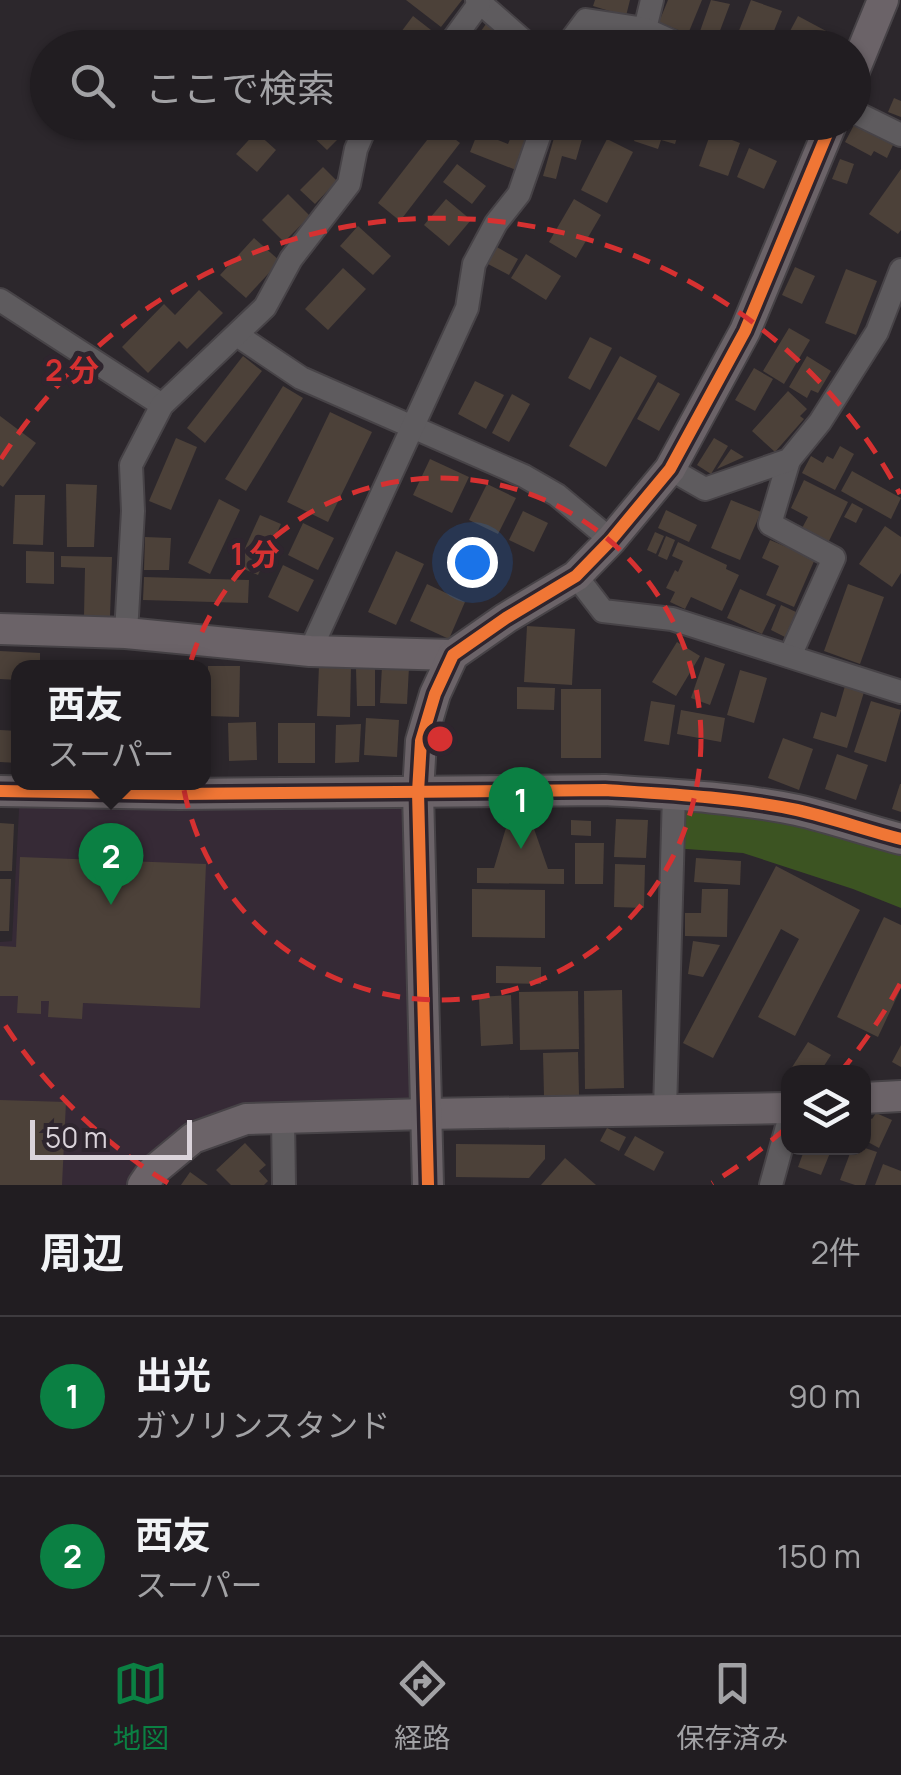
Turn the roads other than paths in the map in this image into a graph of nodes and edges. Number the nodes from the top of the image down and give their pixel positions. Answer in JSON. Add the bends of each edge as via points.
{"nodes":[{"id":1,"x":652,"y":0,"type":"edge"},
{"id":2,"x":882,"y":0,"type":"edge"},
{"id":3,"x":478,"y":2,"type":"edge"},
{"id":4,"x":459,"y":30,"type":"edge"},
{"id":5,"x":512,"y":30,"type":"edge"},
{"id":6,"x":578,"y":30,"type":"edge"},
{"id":7,"x":646,"y":30,"type":"joint"},
{"id":8,"x":870,"y":30,"type":"edge"},
{"id":9,"x":871,"y":120,"type":"edge"},
{"id":10,"x":901,"y":135,"type":"edge"},
{"id":11,"x":360,"y":140,"type":"edge"},
{"id":12,"x":538,"y":140,"type":"edge"},
{"id":13,"x":825,"y":140,"type":"edge"},
{"id":14,"x":901,"y":270,"type":"edge"},
{"id":15,"x":0,"y":300,"type":"edge"},
{"id":16,"x":237,"y":335,"type":"junction"},
{"id":17,"x":162,"y":405,"type":"junction"},
{"id":18,"x":411,"y":428,"type":"junction"},
{"id":19,"x":789,"y":460,"type":"junction"},
{"id":20,"x":670,"y":469,"type":"junction"},
{"id":21,"x":611,"y":540,"type":"junction"},
{"id":22,"x":576,"y":576,"type":"junction"},
{"id":23,"x":0,"y":629,"type":"edge"},
{"id":24,"x":126,"y":632,"type":"junction"},
{"id":25,"x":310,"y":651,"type":"junction"},
{"id":26,"x":452,"y":655,"type":"junction"},
{"id":27,"x":790,"y":656,"type":"junction"},
{"id":28,"x":901,"y":692,"type":"edge"},
{"id":29,"x":0,"y":791,"type":"edge"},
{"id":30,"x":418,"y":792,"type":"junction"},
{"id":31,"x":674,"y":794,"type":"junction"},
{"id":32,"x":901,"y":839,"type":"edge"},
{"id":33,"x":901,"y":1096,"type":"edge"},
{"id":34,"x":871,"y":1098,"type":"edge"},
{"id":35,"x":781,"y":1108,"type":"edge"},
{"id":36,"x":665,"y":1110,"type":"junction"},
{"id":37,"x":426,"y":1114,"type":"junction"},
{"id":38,"x":283,"y":1120,"type":"junction"},
{"id":39,"x":781,"y":1149,"type":"edge"},
{"id":40,"x":143,"y":1185,"type":"edge"},
{"id":41,"x":284,"y":1185,"type":"edge"},
{"id":42,"x":428,"y":1185,"type":"edge"},
{"id":43,"x":771,"y":1185,"type":"edge"}],
"edges":[{"from":1,"to":7,"type":"street"},
{"from":2,"to":8,"type":"street"},
{"from":3,"to":4,"type":"street"},
{"from":3,"to":5,"type":"street"},
{"from":6,"to":7,"type":"street","via":[[586,20]]},
{"from":9,"to":10,"type":"street"},
{"from":11,"to":16,"type":"street","via":[[349,184],[290,259],[265,307]]},
{"from":12,"to":18,"type":"street","via":[[519,194],[474,264],[467,308]]},
{"from":13,"to":20,"type":"street","via":[[745,331]]},
{"from":14,"to":19,"type":"street","via":[[877,332]]},
{"from":15,"to":17,"type":"street"},
{"from":16,"to":17,"type":"street"},
{"from":16,"to":18,"type":"street","via":[[301,378]]},
{"from":17,"to":24,"type":"street","via":[[132,465]]},
{"from":18,"to":21,"type":"street","via":[[524,476]]},
{"from":18,"to":25,"type":"street"},
{"from":19,"to":20,"type":"street","via":[[705,489]]},
{"from":19,"to":27,"type":"street","via":[[770,524],[834,558]]},
{"from":20,"to":21,"type":"street"},
{"from":21,"to":22,"type":"street"},
{"from":22,"to":26,"type":"street"},
{"from":22,"to":27,"type":"street","via":[[603,612],[672,620]]},
{"from":23,"to":24,"type":"street"},
{"from":24,"to":25,"type":"street"},
{"from":25,"to":26,"type":"street"},
{"from":26,"to":30,"type":"street","via":[[421,741]]},
{"from":27,"to":28,"type":"street"},
{"from":29,"to":30,"type":"street"},
{"from":30,"to":31,"type":"street"},
{"from":30,"to":37,"type":"street"},
{"from":31,"to":32,"type":"street","via":[[798,810]]},
{"from":31,"to":36,"type":"street"},
{"from":33,"to":34,"type":"street"},
{"from":35,"to":36,"type":"street"},
{"from":36,"to":37,"type":"street"},
{"from":37,"to":38,"type":"street"},
{"from":37,"to":42,"type":"street"},
{"from":38,"to":40,"type":"street","via":[[246,1119],[193,1138]]},
{"from":38,"to":41,"type":"street"},
{"from":39,"to":43,"type":"street"}]}
